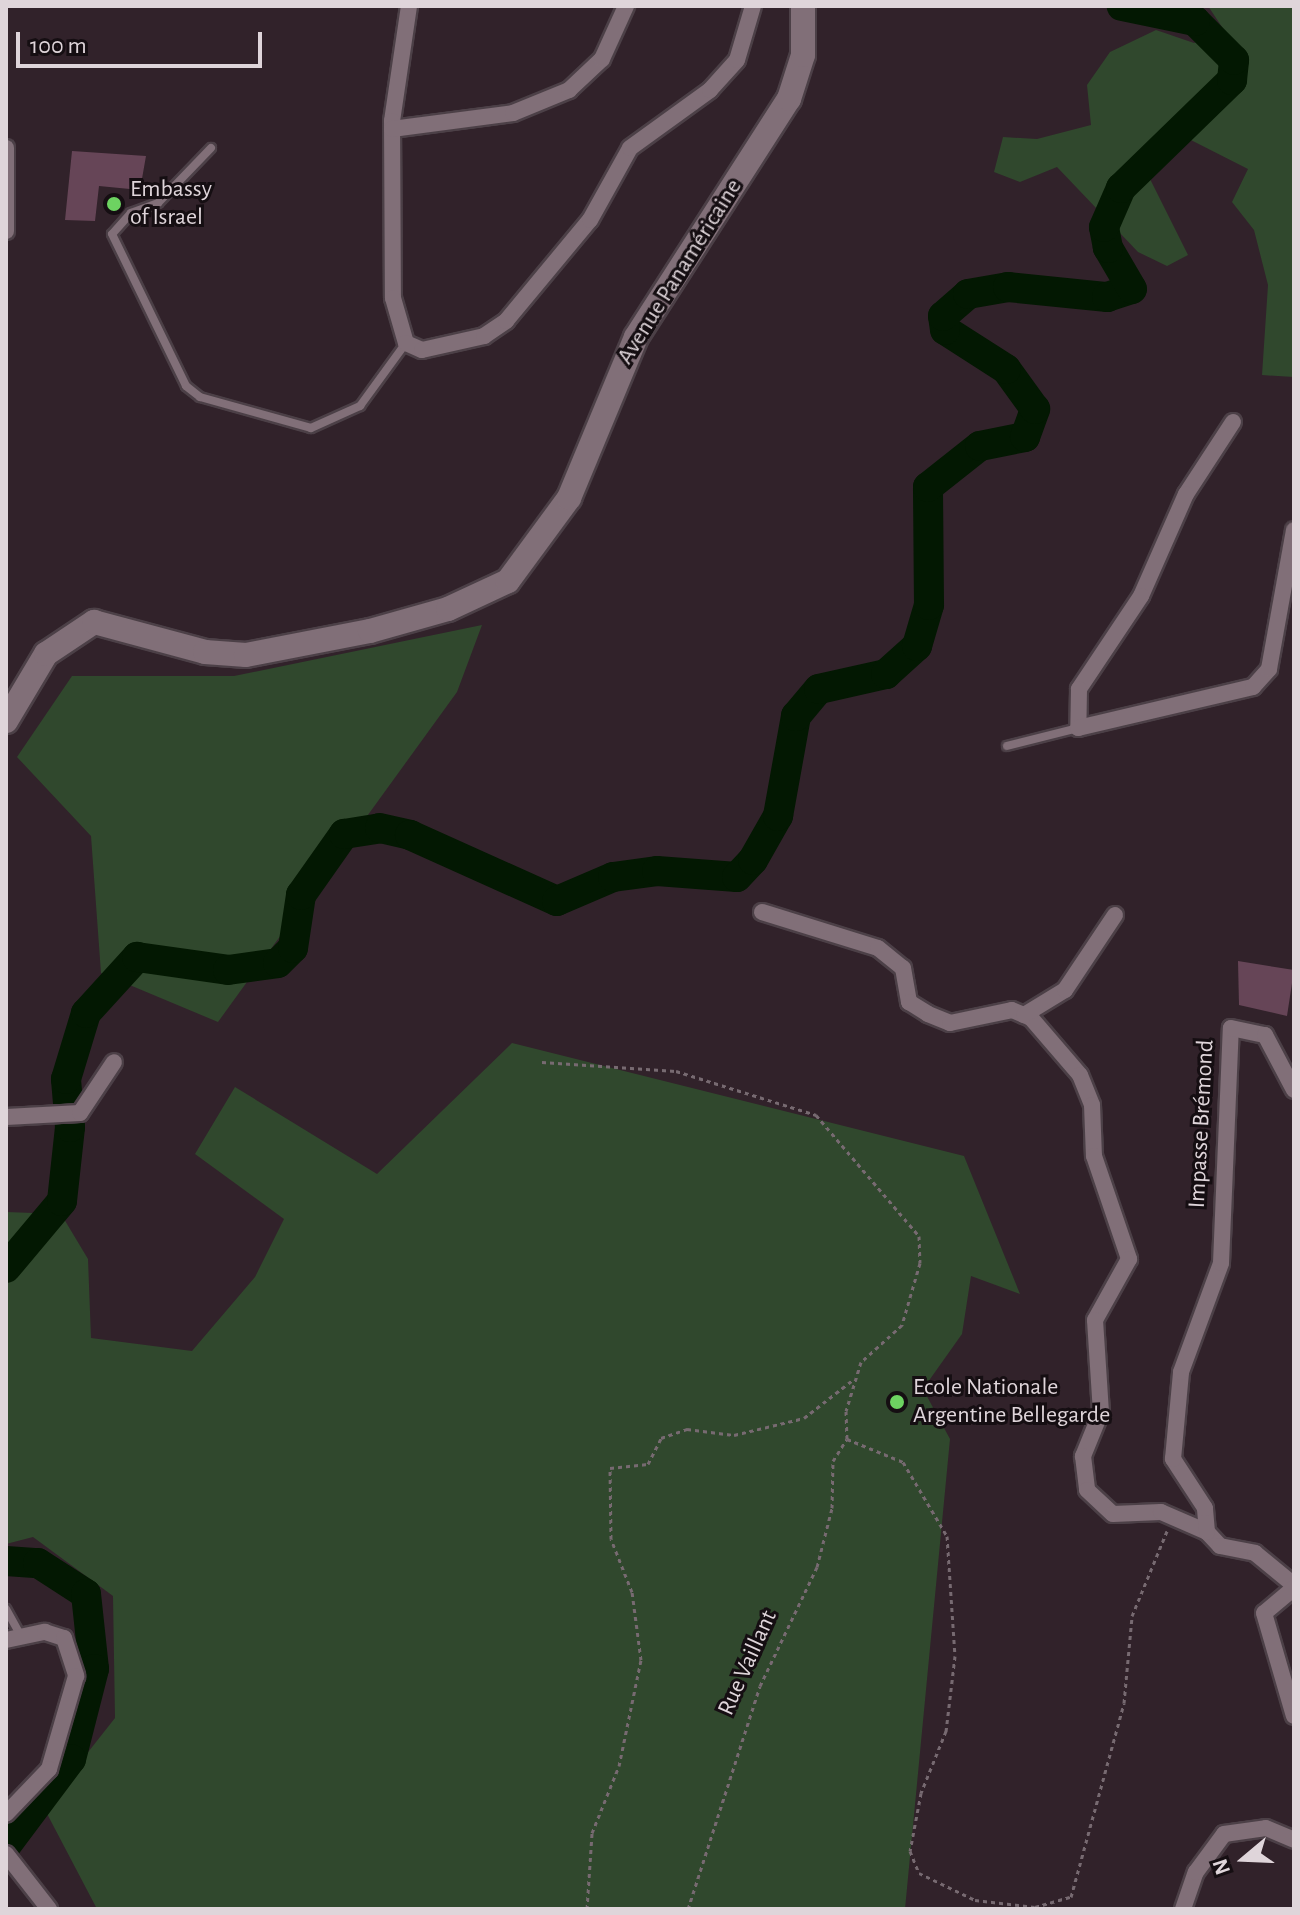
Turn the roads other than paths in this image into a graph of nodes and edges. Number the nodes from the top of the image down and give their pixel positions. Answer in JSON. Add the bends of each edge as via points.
{"nodes":[{"id":1,"x":409,"y":6,"type":"edge"},
{"id":2,"x":626,"y":6,"type":"edge"},
{"id":3,"x":753,"y":6,"type":"edge"},
{"id":4,"x":803,"y":6,"type":"edge"},
{"id":5,"x":392,"y":125,"type":"junction"},
{"id":6,"x":6,"y":148,"type":"edge"},
{"id":7,"x":211,"y":148,"type":"dead end"},
{"id":8,"x":6,"y":231,"type":"edge"},
{"id":9,"x":406,"y":343,"type":"junction"},
{"id":10,"x":1233,"y":422,"type":"dead end"},
{"id":11,"x":1294,"y":530,"type":"edge"},
{"id":12,"x":6,"y":721,"type":"edge"},
{"id":13,"x":1078,"y":728,"type":"junction"},
{"id":14,"x":1007,"y":746,"type":"dead end"},
{"id":15,"x":762,"y":912,"type":"dead end"},
{"id":16,"x":1115,"y":915,"type":"dead end"},
{"id":17,"x":1024,"y":1015,"type":"junction"},
{"id":18,"x":114,"y":1062,"type":"dead end"},
{"id":19,"x":1294,"y":1090,"type":"edge"},
{"id":20,"x":6,"y":1117,"type":"edge"},
{"id":21,"x":1207,"y":1532,"type":"junction"},
{"id":22,"x":1294,"y":1587,"type":"edge"},
{"id":23,"x":6,"y":1609,"type":"edge"},
{"id":24,"x":13,"y":1638,"type":"edge"},
{"id":25,"x":1294,"y":1716,"type":"edge"},
{"id":26,"x":6,"y":1814,"type":"edge"},
{"id":27,"x":1294,"y":1840,"type":"edge"},
{"id":28,"x":8,"y":1857,"type":"edge"},
{"id":29,"x":49,"y":1909,"type":"edge"},
{"id":30,"x":1183,"y":1909,"type":"edge"}],
"edges":[{"from":1,"to":5,"type":"street"},
{"from":2,"to":5,"type":"street","via":[[602,59],[569,90],[513,113]]},
{"from":3,"to":9,"type":"street","via":[[737,60],[710,90],[630,148],[590,220],[506,321],[449,348]]},
{"from":4,"to":12,"type":"main road","name":"Avenue Panaméricaine","via":[[803,55],[789,99],[636,337],[569,498],[508,581],[383,627],[246,655],[205,652],[94,622],[46,654]]},
{"from":5,"to":9,"type":"street","via":[[393,298]]},
{"from":6,"to":8,"type":"street"},
{"from":7,"to":9,"type":"lane","via":[[158,203],[131,213],[112,234],[186,386],[200,397],[311,428],[360,406]]},
{"from":10,"to":13,"type":"street","via":[[1186,494],[1141,596],[1079,689]]},
{"from":11,"to":13,"type":"street","via":[[1269,669],[1253,687]]},
{"from":13,"to":14,"type":"lane"},
{"from":15,"to":17,"type":"street","via":[[878,948],[903,968],[909,1002],[950,1023],[1012,1010]]},
{"from":16,"to":17,"type":"street","via":[[1065,990]]},
{"from":17,"to":21,"type":"street","via":[[1080,1075],[1092,1105],[1094,1156],[1129,1259],[1095,1320],[1101,1412],[1083,1456],[1084,1480],[1113,1514],[1161,1512]]},
{"from":18,"to":20,"type":"street","via":[[80,1113]]},
{"from":19,"to":21,"type":"street","name":"Impasse Brémond","via":[[1265,1035],[1231,1028],[1221,1263],[1181,1372],[1173,1459],[1205,1508]]},
{"from":21,"to":22,"type":"street","via":[[1220,1546],[1266,1558]]},
{"from":22,"to":25,"type":"street","via":[[1264,1613]]},
{"from":23,"to":24,"type":"lane"},
{"from":24,"to":26,"type":"street","via":[[64,1638],[76,1676],[49,1769]]},
{"from":27,"to":30,"type":"street","via":[[1266,1828],[1224,1834],[1196,1872]]},
{"from":28,"to":29,"type":"street"}]}
